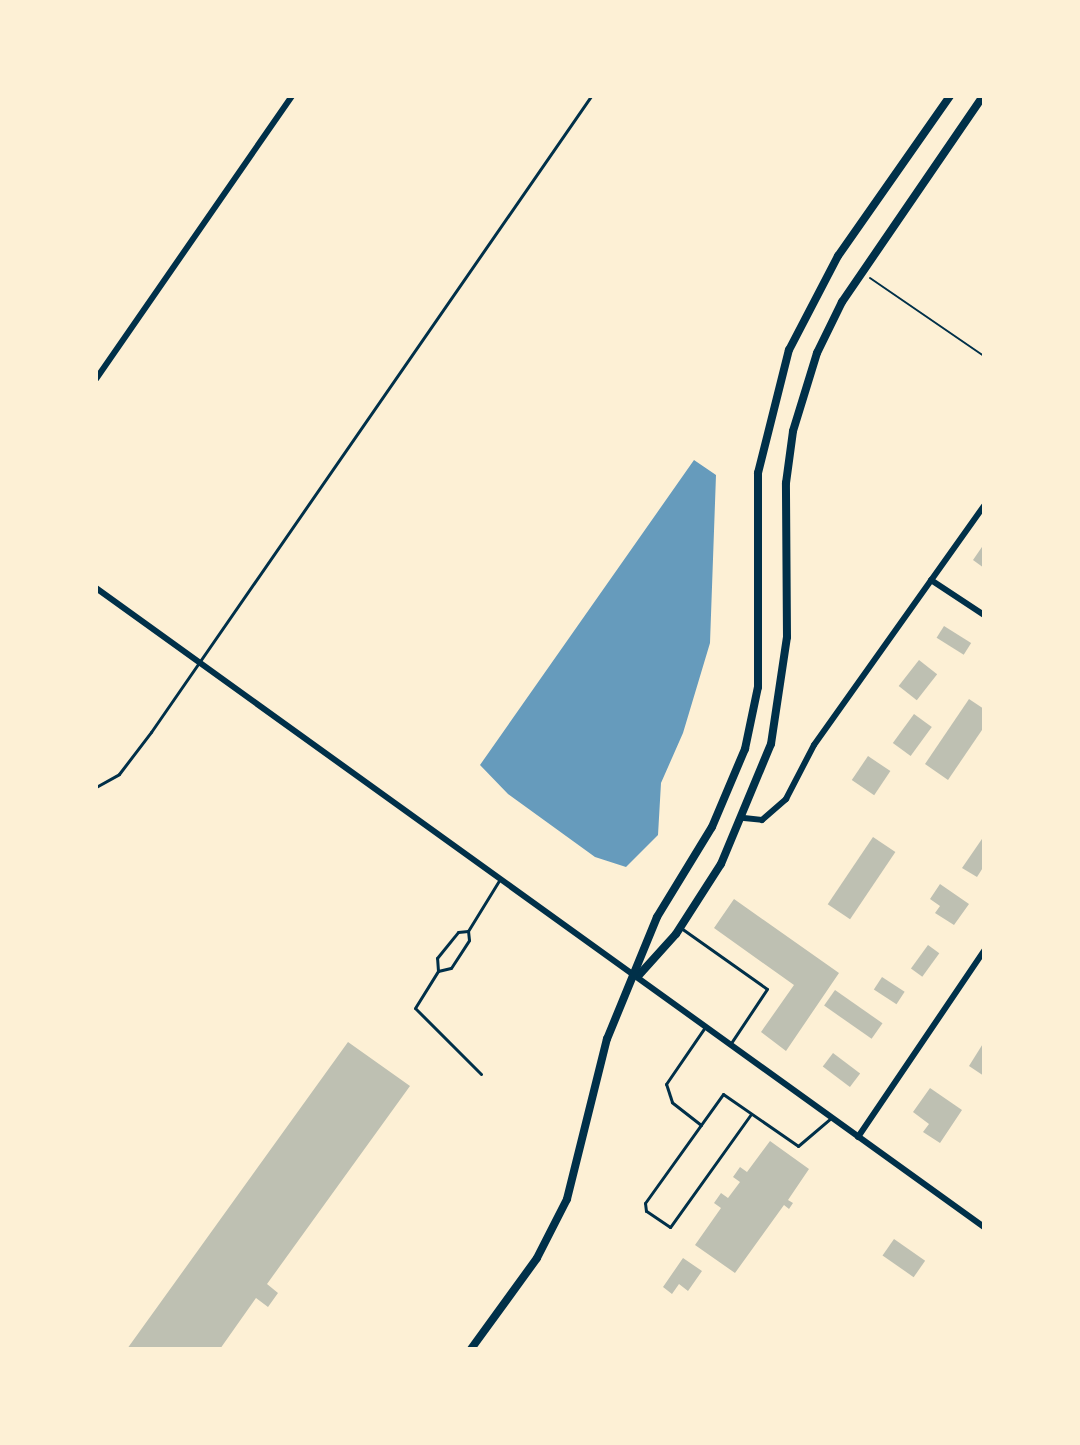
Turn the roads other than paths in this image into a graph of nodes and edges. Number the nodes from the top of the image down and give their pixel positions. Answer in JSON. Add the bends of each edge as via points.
{"nodes":[{"id":1,"x":292,"y":96,"type":"edge"},
{"id":2,"x":591,"y":96,"type":"edge"},
{"id":3,"x":950,"y":96,"type":"edge"},
{"id":4,"x":981,"y":98,"type":"edge"},
{"id":5,"x":96,"y":379,"type":"edge"},
{"id":6,"x":984,"y":506,"type":"edge"},
{"id":7,"x":931,"y":580,"type":"junction"},
{"id":8,"x":96,"y":588,"type":"edge"},
{"id":9,"x":984,"y":615,"type":"edge"},
{"id":10,"x":200,"y":662,"type":"junction"},
{"id":11,"x":96,"y":787,"type":"edge"},
{"id":12,"x":744,"y":818,"type":"junction"},
{"id":13,"x":500,"y":879,"type":"junction"},
{"id":14,"x":680,"y":928,"type":"junction"},
{"id":15,"x":468,"y":931,"type":"junction"},
{"id":16,"x":984,"y":951,"type":"edge"},
{"id":17,"x":438,"y":971,"type":"junction"},
{"id":18,"x":636,"y":977,"type":"junction"},
{"id":19,"x":705,"y":1027,"type":"junction"},
{"id":20,"x":730,"y":1044,"type":"junction"},
{"id":21,"x":481,"y":1074,"type":"dead end"},
{"id":22,"x":750,"y":1114,"type":"junction"},
{"id":23,"x":831,"y":1118,"type":"junction"},
{"id":24,"x":701,"y":1125,"type":"junction"},
{"id":25,"x":858,"y":1137,"type":"junction"},
{"id":26,"x":984,"y":1227,"type":"edge"},
{"id":27,"x":471,"y":1349,"type":"edge"}],
"edges":[{"from":1,"to":5,"type":"street"},
{"from":2,"to":10,"type":"lane"},
{"from":3,"to":18,"type":"street","via":[[838,256],[789,350],[758,473],[758,687],[753,716],[731,787],[657,917]]},
{"from":4,"to":12,"type":"street","via":[[827,329],[793,431],[786,483],[787,637],[781,703]]},
{"from":6,"to":7,"type":"street"},
{"from":7,"to":9,"type":"street"},
{"from":7,"to":12,"type":"street","via":[[814,745],[786,799],[762,820]]},
{"from":8,"to":10,"type":"street"},
{"from":10,"to":11,"type":"lane","via":[[119,774]]},
{"from":10,"to":13,"type":"street"},
{"from":12,"to":14,"type":"street"},
{"from":13,"to":15,"type":"lane"},
{"from":13,"to":18,"type":"street"},
{"from":14,"to":18,"type":"street"},
{"from":14,"to":20,"type":"lane","via":[[767,989]]},
{"from":15,"to":17,"type":"lane","via":[[469,940],[451,968]]},
{"from":15,"to":17,"type":"lane","via":[[458,932],[437,958]]},
{"from":16,"to":25,"type":"street"},
{"from":17,"to":21,"type":"lane","via":[[415,1008]]},
{"from":18,"to":19,"type":"street"},
{"from":18,"to":27,"type":"street","via":[[607,1039],[567,1199],[537,1258]]},
{"from":19,"to":20,"type":"street"},
{"from":19,"to":24,"type":"lane","via":[[666,1084],[672,1102]]},
{"from":20,"to":23,"type":"street"},
{"from":22,"to":23,"type":"lane","via":[[798,1146]]},
{"from":22,"to":24,"type":"lane","via":[[723,1094]]},
{"from":22,"to":24,"type":"lane","via":[[670,1227],[646,1210],[645,1203]]},
{"from":23,"to":25,"type":"street"},
{"from":25,"to":26,"type":"street"}]}
